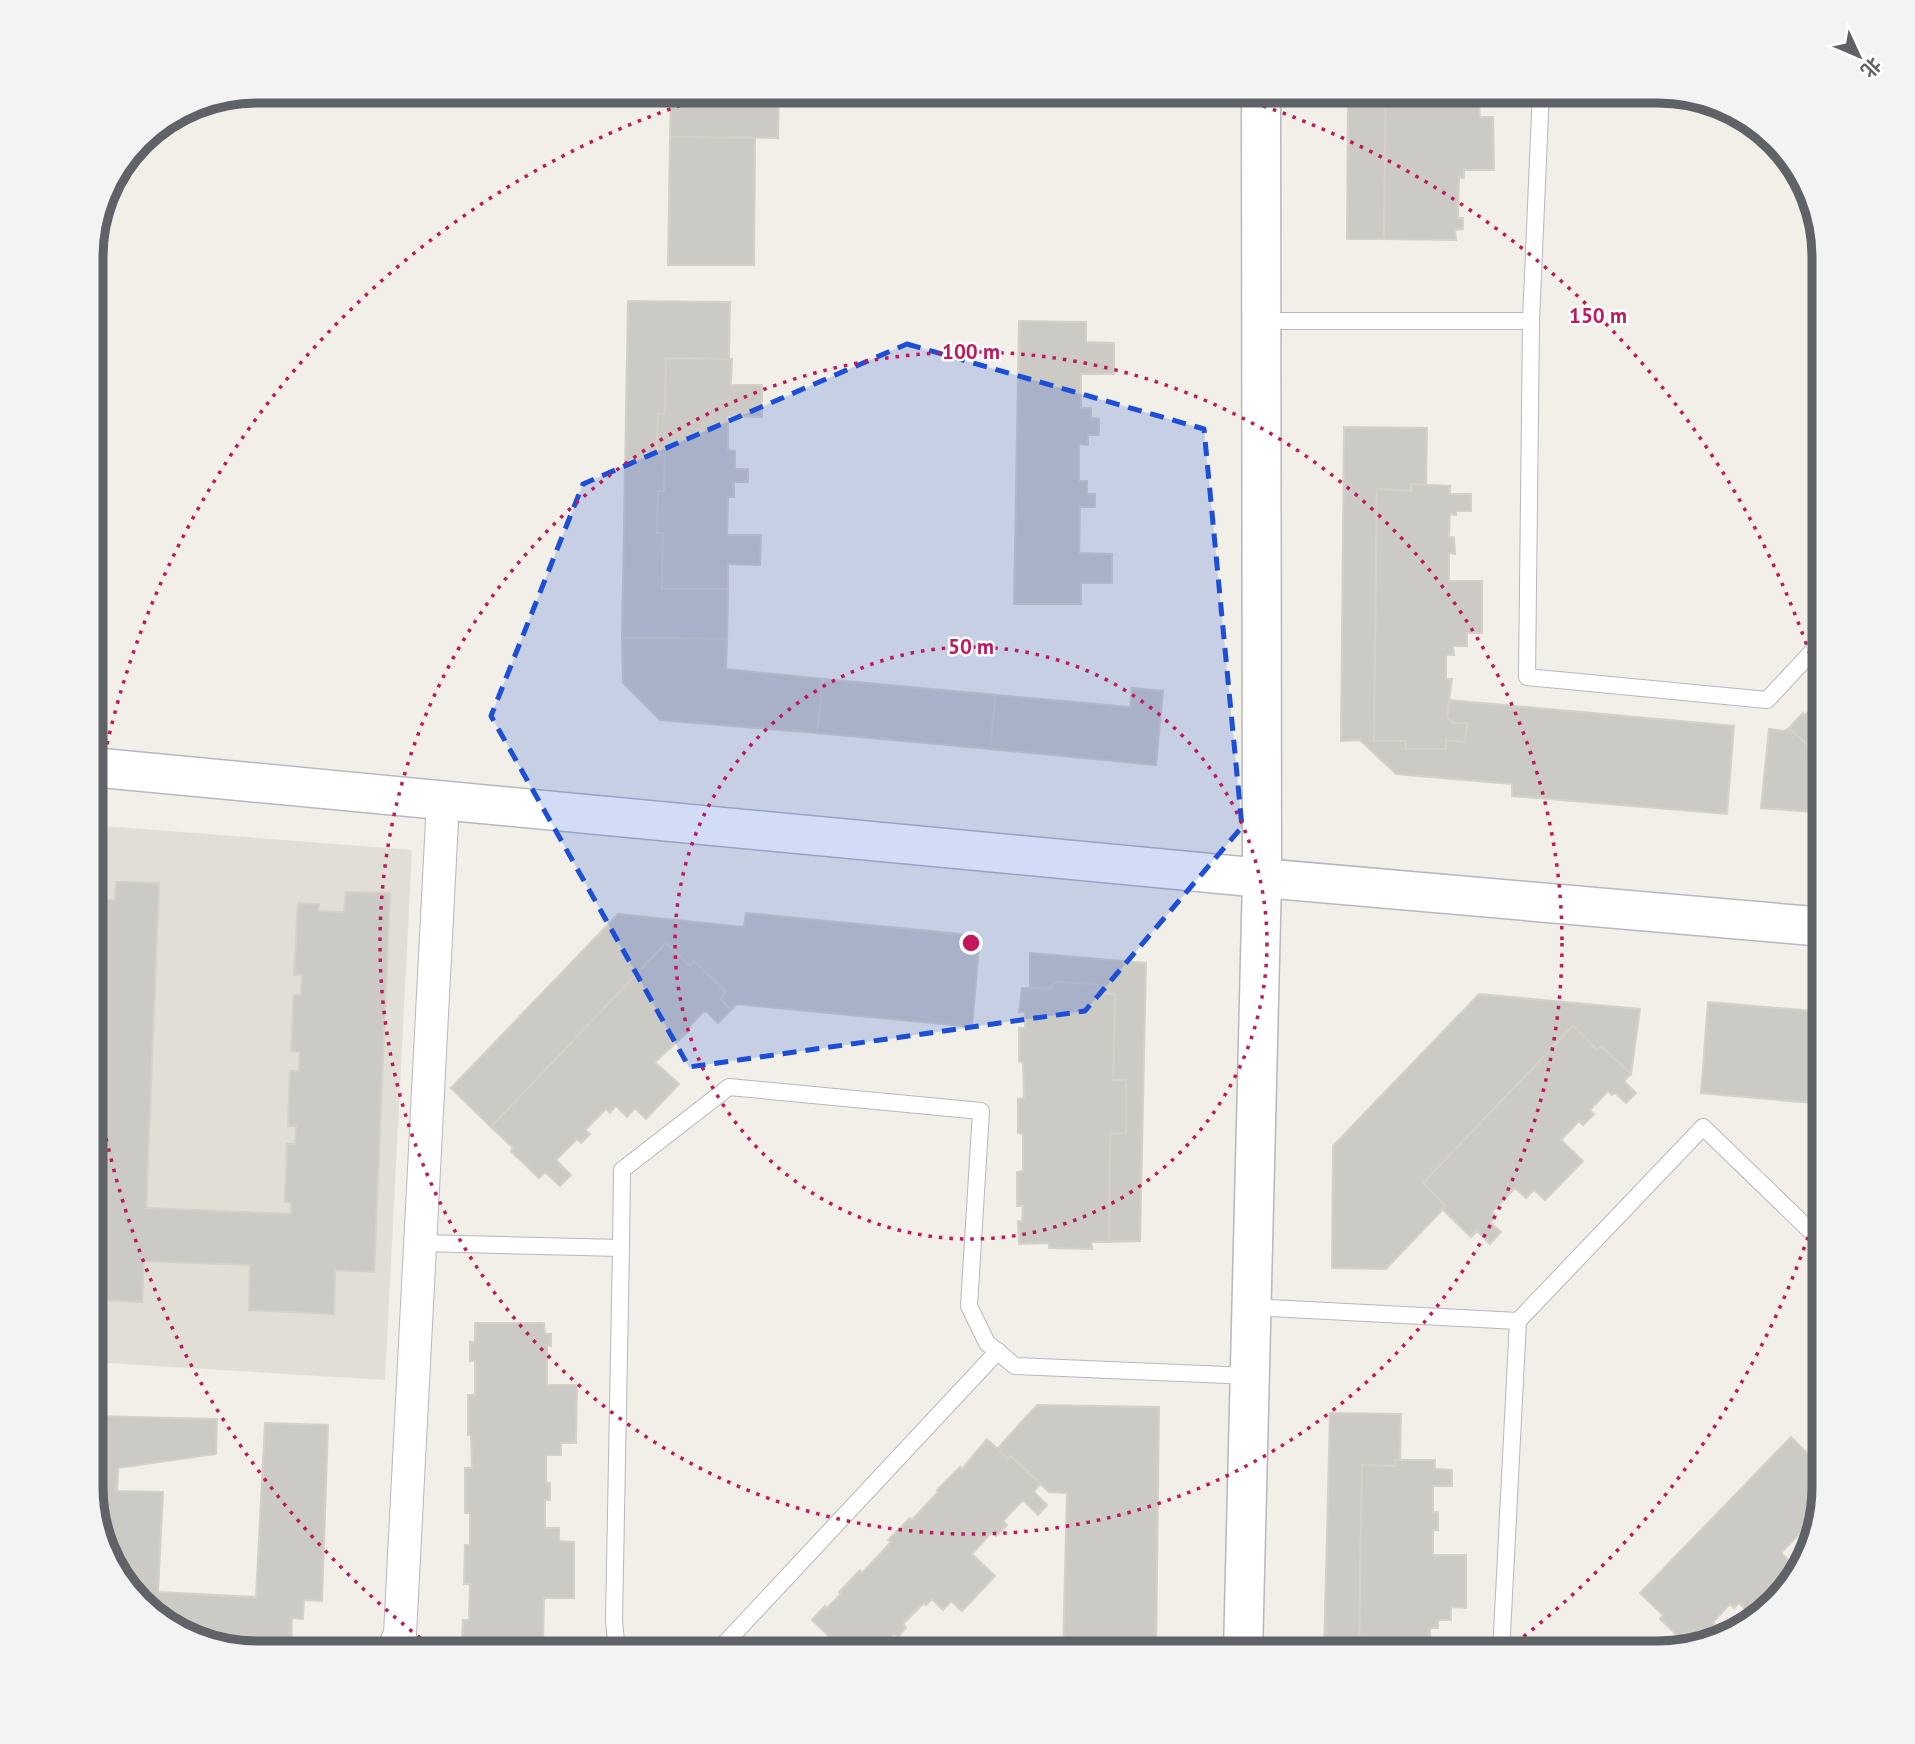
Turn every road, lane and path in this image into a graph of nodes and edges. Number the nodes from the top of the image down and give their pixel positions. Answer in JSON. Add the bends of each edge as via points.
{"nodes":[{"id":1,"x":1261,"y":103,"type":"edge"},
{"id":2,"x":1540,"y":103,"type":"edge"},
{"id":3,"x":1261,"y":321,"type":"junction"},
{"id":4,"x":1531,"y":321,"type":"junction"},
{"id":5,"x":1811,"y":653,"type":"edge"},
{"id":6,"x":104,"y":768,"type":"edge"},
{"id":7,"x":443,"y":801,"type":"junction"},
{"id":8,"x":1262,"y":878,"type":"junction"},
{"id":9,"x":1812,"y":926,"type":"edge"},
{"id":10,"x":1812,"y":1232,"type":"edge"},
{"id":11,"x":421,"y":1243,"type":"junction"},
{"id":12,"x":621,"y":1248,"type":"junction"},
{"id":13,"x":1251,"y":1307,"type":"junction"},
{"id":14,"x":1518,"y":1321,"type":"junction"},
{"id":15,"x":998,"y":1351,"type":"junction"},
{"id":16,"x":1250,"y":1376,"type":"junction"},
{"id":17,"x":397,"y":1641,"type":"edge"},
{"id":18,"x":616,"y":1641,"type":"edge"},
{"id":19,"x":727,"y":1641,"type":"edge"},
{"id":20,"x":1243,"y":1641,"type":"edge"},
{"id":21,"x":1502,"y":1641,"type":"edge"}],
"edges":[{"from":1,"to":3,"type":"street"},
{"from":2,"to":4,"type":"lane"},
{"from":3,"to":4,"type":"lane"},
{"from":3,"to":8,"type":"street"},
{"from":4,"to":5,"type":"lane","via":[[1527,677],[1767,700]]},
{"from":6,"to":7,"type":"street"},
{"from":7,"to":8,"type":"street"},
{"from":7,"to":11,"type":"street"},
{"from":8,"to":9,"type":"street"},
{"from":8,"to":13,"type":"street"},
{"from":10,"to":14,"type":"lane","via":[[1703,1127]]},
{"from":11,"to":12,"type":"lane"},
{"from":11,"to":17,"type":"street"},
{"from":12,"to":15,"type":"lane","via":[[622,1170],[729,1087],[981,1111],[969,1307],[987,1343]]},
{"from":12,"to":18,"type":"lane"},
{"from":13,"to":14,"type":"lane"},
{"from":13,"to":16,"type":"street"},
{"from":14,"to":21,"type":"lane"},
{"from":15,"to":16,"type":"lane","via":[[1015,1366]]},
{"from":15,"to":19,"type":"lane"},
{"from":16,"to":20,"type":"street"}]}
